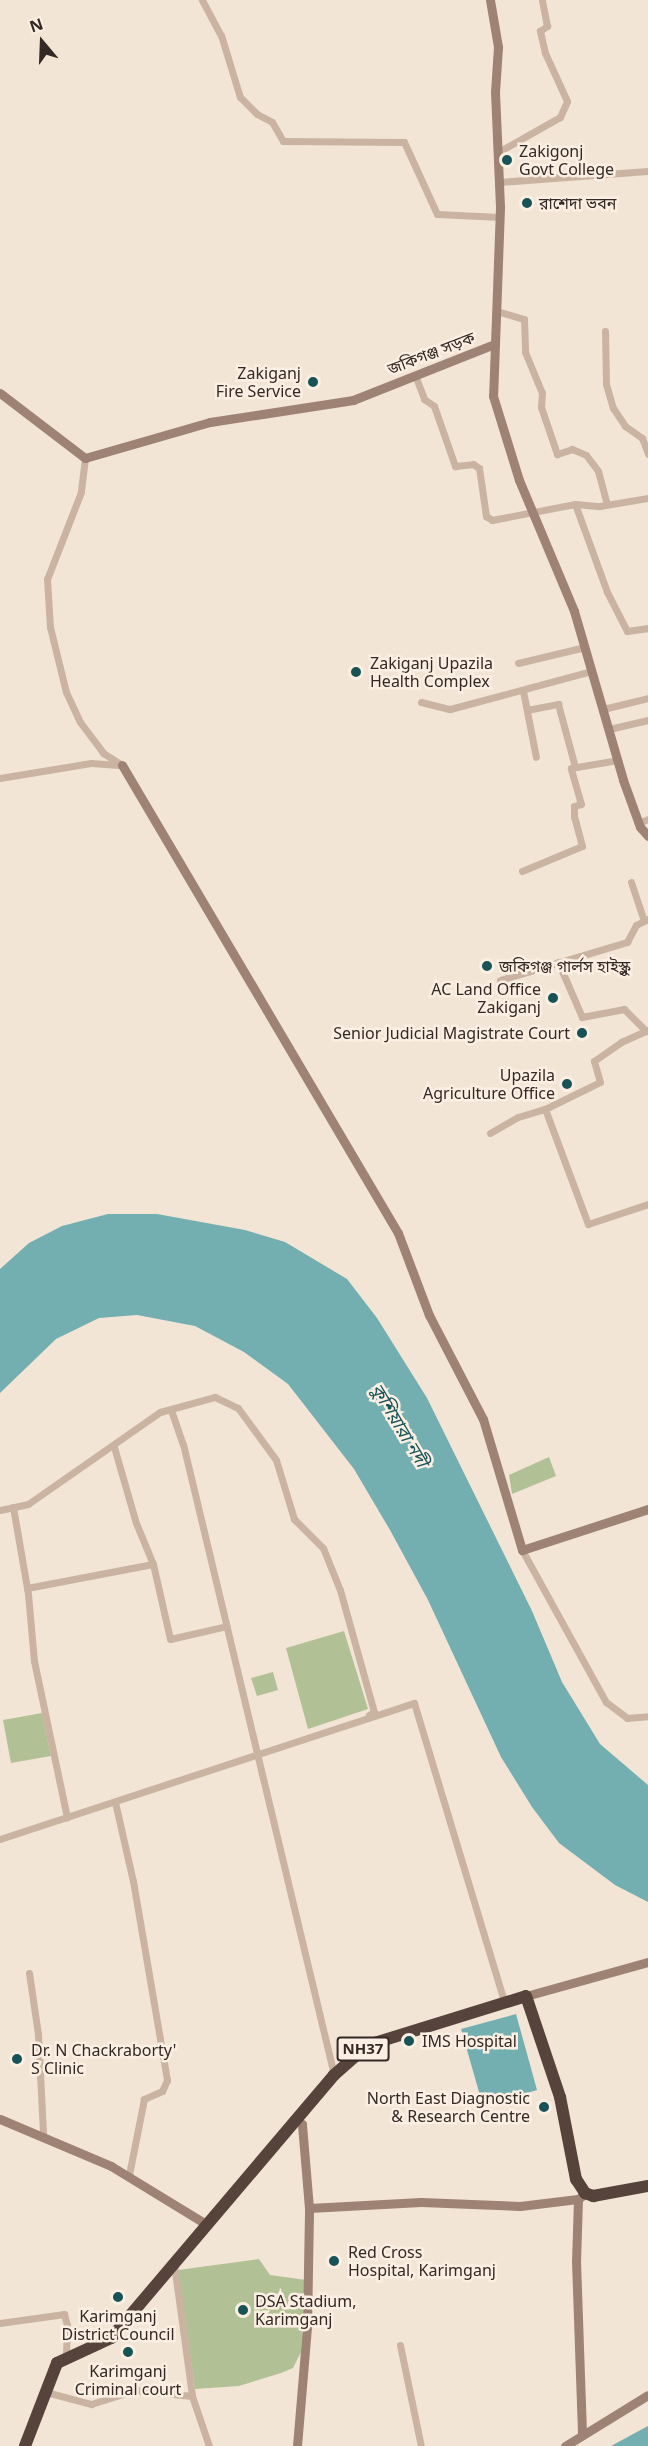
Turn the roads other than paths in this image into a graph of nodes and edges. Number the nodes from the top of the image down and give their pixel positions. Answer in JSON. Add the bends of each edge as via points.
{"nodes":[{"id":1,"x":202,"y":0,"type":"edge"},
{"id":2,"x":490,"y":0,"type":"edge"},
{"id":3,"x":542,"y":0,"type":"edge"},
{"id":4,"x":498,"y":152,"type":"junction"},
{"id":5,"x":648,"y":171,"type":"edge"},
{"id":6,"x":499,"y":183,"type":"junction"},
{"id":7,"x":500,"y":217,"type":"junction"},
{"id":8,"x":497,"y":311,"type":"junction"},
{"id":9,"x":605,"y":331,"type":"dead end"},
{"id":10,"x":492,"y":345,"type":"junction"},
{"id":11,"x":416,"y":375,"type":"junction"},
{"id":12,"x":0,"y":393,"type":"edge"},
{"id":13,"x":648,"y":454,"type":"edge"},
{"id":14,"x":85,"y":458,"type":"junction"},
{"id":15,"x":648,"y":498,"type":"edge"},
{"id":16,"x":574,"y":504,"type":"junction"},
{"id":17,"x":607,"y":504,"type":"junction"},
{"id":18,"x":533,"y":514,"type":"junction"},
{"id":19,"x":648,"y":628,"type":"edge"},
{"id":20,"x":585,"y":648,"type":"junction"},
{"id":21,"x":518,"y":663,"type":"dead end"},
{"id":22,"x":592,"y":671,"type":"junction"},
{"id":23,"x":523,"y":691,"type":"junction"},
{"id":24,"x":648,"y":698,"type":"edge"},
{"id":25,"x":421,"y":702,"type":"dead end"},
{"id":26,"x":603,"y":709,"type":"junction"},
{"id":27,"x":527,"y":710,"type":"junction"},
{"id":28,"x":648,"y":720,"type":"edge"},
{"id":29,"x":609,"y":729,"type":"junction"},
{"id":30,"x":536,"y":757,"type":"dead end"},
{"id":31,"x":618,"y":760,"type":"junction"},
{"id":32,"x":122,"y":765,"type":"junction"},
{"id":33,"x":575,"y":767,"type":"junction"},
{"id":34,"x":0,"y":778,"type":"edge"},
{"id":35,"x":648,"y":819,"type":"edge"},
{"id":36,"x":638,"y":823,"type":"junction"},
{"id":37,"x":648,"y":836,"type":"edge"},
{"id":38,"x":522,"y":871,"type":"dead end"},
{"id":39,"x":631,"y":882,"type":"dead end"},
{"id":40,"x":646,"y":920,"type":"edge"},
{"id":41,"x":558,"y":962,"type":"junction"},
{"id":42,"x":500,"y":980,"type":"dead end"},
{"id":43,"x":647,"y":1031,"type":"edge"},
{"id":44,"x":545,"y":1109,"type":"junction"},
{"id":45,"x":490,"y":1133,"type":"dead end"},
{"id":46,"x":648,"y":1204,"type":"edge"},
{"id":47,"x":171,"y":1410,"type":"junction"},
{"id":48,"x":114,"y":1447,"type":"junction"},
{"id":49,"x":13,"y":1507,"type":"junction"},
{"id":50,"x":648,"y":1509,"type":"edge"},
{"id":51,"x":0,"y":1510,"type":"edge"},
{"id":52,"x":522,"y":1550,"type":"junction"},
{"id":53,"x":153,"y":1564,"type":"junction"},
{"id":54,"x":27,"y":1588,"type":"junction"},
{"id":55,"x":227,"y":1626,"type":"junction"},
{"id":56,"x":648,"y":1716,"type":"edge"},
{"id":57,"x":257,"y":1757,"type":"junction"},
{"id":58,"x":115,"y":1802,"type":"junction"},
{"id":59,"x":67,"y":1818,"type":"junction"},
{"id":60,"x":0,"y":1839,"type":"edge"},
{"id":61,"x":648,"y":1962,"type":"edge"},
{"id":62,"x":29,"y":1973,"type":"dead end"},
{"id":63,"x":526,"y":1996,"type":"junction"},
{"id":64,"x":504,"y":2002,"type":"junction"},
{"id":65,"x":334,"y":2075,"type":"junction"},
{"id":66,"x":0,"y":2119,"type":"edge"},
{"id":67,"x":298,"y":2121,"type":"junction"},
{"id":68,"x":43,"y":2134,"type":"junction"},
{"id":69,"x":129,"y":2175,"type":"junction"},
{"id":70,"x":648,"y":2186,"type":"edge"},
{"id":71,"x":582,"y":2196,"type":"junction"},
{"id":72,"x":309,"y":2208,"type":"junction"},
{"id":73,"x":206,"y":2224,"type":"junction"},
{"id":74,"x":174,"y":2262,"type":"junction"},
{"id":75,"x":0,"y":2323,"type":"edge"},
{"id":76,"x":400,"y":2345,"type":"dead end"},
{"id":77,"x":66,"y":2356,"type":"junction"},
{"id":78,"x":46,"y":2392,"type":"junction"},
{"id":79,"x":648,"y":2395,"type":"edge"},
{"id":80,"x":192,"y":2396,"type":"junction"},
{"id":81,"x":582,"y":2435,"type":"junction"},
{"id":82,"x":25,"y":2446,"type":"edge"},
{"id":83,"x":209,"y":2446,"type":"edge"},
{"id":84,"x":297,"y":2446,"type":"edge"},
{"id":85,"x":421,"y":2446,"type":"edge"},
{"id":86,"x":566,"y":2446,"type":"edge"}],
"edges":[{"from":1,"to":7,"type":"street","via":[[221,35],[240,97],[256,114],[272,122],[283,141],[404,142],[437,214]]},
{"from":2,"to":4,"type":"street","via":[[498,47]]},
{"from":3,"to":4,"type":"street","via":[[547,26],[540,31],[545,53],[567,101],[560,117]]},
{"from":4,"to":6,"type":"street"},
{"from":5,"to":6,"type":"street"},
{"from":6,"to":7,"type":"street"},
{"from":7,"to":8,"type":"street"},
{"from":8,"to":10,"type":"street"},
{"from":8,"to":17,"type":"street","via":[[524,319],[525,352],[542,393],[541,407],[557,454],[572,449],[586,455],[598,471]]},
{"from":9,"to":13,"type":"street","via":[[606,384],[613,408],[625,426],[642,438]]},
{"from":10,"to":11,"type":"street","name":"জকিগঞ্জ সড়ক"},
{"from":10,"to":18,"type":"street","name":"জকিগঞ্জ সড়ক","via":[[493,396]]},
{"from":11,"to":14,"type":"street","name":"জকিগঞ্জ সড়ক","via":[[352,400],[210,422]]},
{"from":11,"to":18,"type":"street","via":[[423,399],[434,406],[455,466],[473,464],[478,468],[486,516],[492,520]]},
{"from":12,"to":14,"type":"street"},
{"from":14,"to":32,"type":"street","via":[[81,492],[47,579],[49,618],[57,660],[80,722],[103,753]]},
{"from":15,"to":17,"type":"street"},
{"from":16,"to":17,"type":"street"},
{"from":16,"to":18,"type":"street"},
{"from":16,"to":19,"type":"street","via":[[607,592],[627,631]]},
{"from":18,"to":20,"type":"street","name":"জকিগঞ্জ সড়ক","via":[[574,611]]},
{"from":20,"to":21,"type":"street"},
{"from":20,"to":22,"type":"street","name":"জকিগঞ্জ সড়ক"},
{"from":22,"to":23,"type":"street"},
{"from":22,"to":26,"type":"street","name":"জকিগঞ্জ সড়ক"},
{"from":23,"to":25,"type":"street","via":[[450,709]]},
{"from":23,"to":27,"type":"street"},
{"from":24,"to":26,"type":"street"},
{"from":26,"to":29,"type":"street","name":"জকিগঞ্জ সড়ক"},
{"from":27,"to":30,"type":"street"},
{"from":27,"to":33,"type":"street","via":[[558,704]]},
{"from":28,"to":29,"type":"street"},
{"from":29,"to":31,"type":"street","name":"জকিগঞ্জ সড়ক"},
{"from":31,"to":33,"type":"street"},
{"from":31,"to":36,"type":"street","name":"জকিগঞ্জ সড়ক"},
{"from":32,"to":34,"type":"street","via":[[91,763]]},
{"from":32,"to":52,"type":"street","via":[[398,1233],[429,1315],[483,1419]]},
{"from":33,"to":38,"type":"street","via":[[571,768],[581,804],[574,806],[574,817],[582,846]]},
{"from":35,"to":36,"type":"street"},
{"from":36,"to":37,"type":"street","name":"জকিগঞ্জ সড়ক"},
{"from":39,"to":40,"type":"street"},
{"from":40,"to":41,"type":"street","via":[[636,925],[627,942]]},
{"from":41,"to":42,"type":"street"},
{"from":41,"to":43,"type":"street","via":[[582,1017],[624,1009]]},
{"from":43,"to":44,"type":"street","via":[[621,1042],[594,1061],[600,1082]]},
{"from":44,"to":45,"type":"street","via":[[518,1117]]},
{"from":44,"to":46,"type":"street","via":[[588,1224]]},
{"from":47,"to":48,"type":"street","via":[[160,1412]]},
{"from":47,"to":55,"type":"street"},
{"from":47,"to":57,"type":"street","via":[[215,1397],[238,1408],[268,1446],[294,1519],[323,1548],[333,1572],[374,1712]]},
{"from":48,"to":49,"type":"street","via":[[28,1504]]},
{"from":48,"to":53,"type":"street"},
{"from":49,"to":51,"type":"street"},
{"from":49,"to":54,"type":"street"},
{"from":50,"to":52,"type":"street"},
{"from":52,"to":56,"type":"street","via":[[606,1702],[627,1718]]},
{"from":53,"to":54,"type":"street"},
{"from":53,"to":55,"type":"street","via":[[170,1639]]},
{"from":54,"to":59,"type":"street","via":[[34,1661]]},
{"from":55,"to":57,"type":"street"},
{"from":57,"to":58,"type":"street"},
{"from":57,"to":64,"type":"street","via":[[414,1703]]},
{"from":57,"to":65,"type":"street"},
{"from":58,"to":59,"type":"street"},
{"from":58,"to":69,"type":"street","via":[[134,1881],[167,2080],[162,2091],[144,2099]]},
{"from":59,"to":60,"type":"street"},
{"from":61,"to":63,"type":"street"},
{"from":62,"to":68,"type":"street","via":[[38,2034]]},
{"from":63,"to":64,"type":"highway","number":"NH37"},
{"from":63,"to":71,"type":"highway","via":[[560,2097]]},
{"from":64,"to":65,"type":"highway","number":"NH37","via":[[368,2045]]},
{"from":65,"to":67,"type":"highway","number":"NH37"},
{"from":66,"to":68,"type":"street"},
{"from":67,"to":72,"type":"street","via":[[302,2124]]},
{"from":67,"to":73,"type":"highway","number":"NH37"},
{"from":68,"to":69,"type":"street"},
{"from":69,"to":73,"type":"street"},
{"from":70,"to":71,"type":"highway"},
{"from":71,"to":72,"type":"street","via":[[520,2206],[421,2202]]},
{"from":71,"to":81,"type":"street","via":[[577,2333]]},
{"from":72,"to":84,"type":"street","via":[[307,2327]]},
{"from":73,"to":74,"type":"highway","number":"NH37"},
{"from":74,"to":77,"type":"highway","number":"NH37","via":[[111,2338],[92,2349]]},
{"from":74,"to":80,"type":"street"},
{"from":75,"to":77,"type":"street","via":[[64,2314]]},
{"from":76,"to":85,"type":"street"},
{"from":77,"to":78,"type":"highway","via":[[51,2372]]},
{"from":78,"to":80,"type":"street","via":[[90,2404],[136,2390]]},
{"from":78,"to":82,"type":"highway"},
{"from":79,"to":81,"type":"street"},
{"from":80,"to":83,"type":"street"},
{"from":81,"to":86,"type":"street"}]}
